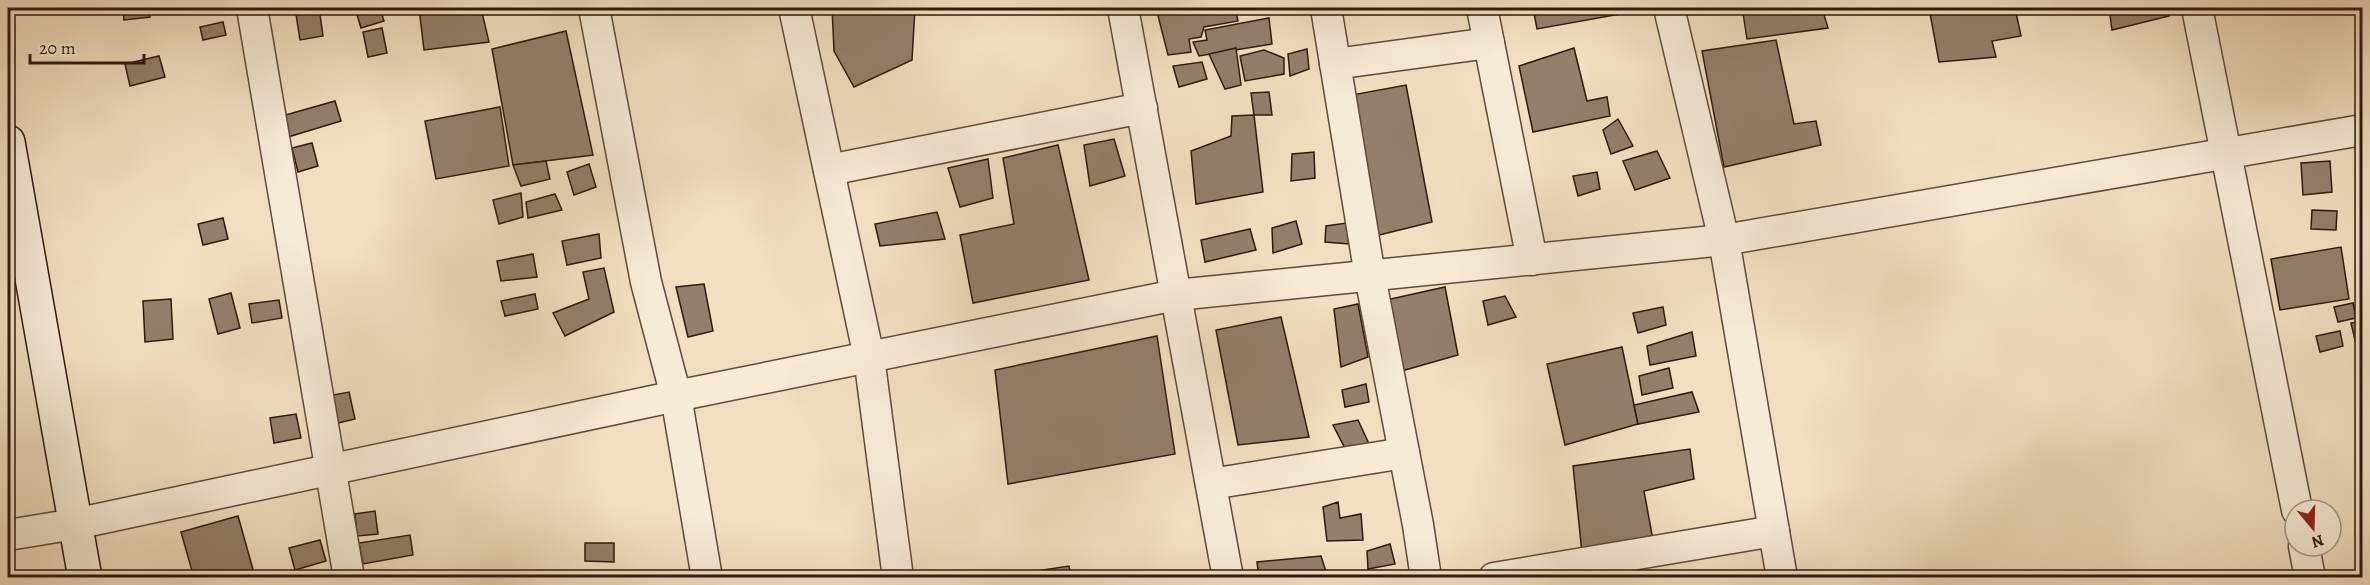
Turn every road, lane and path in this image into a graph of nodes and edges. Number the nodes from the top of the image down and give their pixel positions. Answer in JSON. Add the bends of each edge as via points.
{"nodes":[{"id":1,"x":252,"y":8,"type":"edge"},
{"id":2,"x":594,"y":8,"type":"edge"},
{"id":3,"x":794,"y":8,"type":"edge"},
{"id":4,"x":1123,"y":8,"type":"edge"},
{"id":5,"x":1326,"y":8,"type":"edge"},
{"id":6,"x":1482,"y":8,"type":"edge"},
{"id":7,"x":1669,"y":8,"type":"edge"},
{"id":8,"x":2197,"y":8,"type":"edge"},
{"id":9,"x":1489,"y":44,"type":"junction"},
{"id":10,"x":1335,"y":64,"type":"junction"},
{"id":11,"x":1142,"y":108,"type":"junction"},
{"id":12,"x":2362,"y":130,"type":"edge"},
{"id":13,"x":8,"y":142,"type":"edge"},
{"id":14,"x":2226,"y":153,"type":"junction"},
{"id":15,"x":829,"y":170,"type":"junction"},
{"id":16,"x":1724,"y":240,"type":"junction"},
{"id":17,"x":1532,"y":260,"type":"junction"},
{"id":18,"x":1370,"y":276,"type":"junction"},
{"id":19,"x":1176,"y":295,"type":"junction"},
{"id":20,"x":869,"y":357,"type":"junction"},
{"id":21,"x":676,"y":396,"type":"junction"},
{"id":22,"x":1404,"y":453,"type":"junction"},
{"id":23,"x":330,"y":471,"type":"junction"},
{"id":24,"x":1211,"y":484,"type":"junction"},
{"id":25,"x":2295,"y":498,"type":"edge"},
{"id":26,"x":75,"y":524,"type":"junction"},
{"id":27,"x":1774,"y":531,"type":"junction"},
{"id":28,"x":8,"y":535,"type":"edge"},
{"id":29,"x":2306,"y":558,"type":"edge"},
{"id":30,"x":86,"y":578,"type":"edge"},
{"id":31,"x":349,"y":578,"type":"edge"},
{"id":32,"x":707,"y":578,"type":"edge"},
{"id":33,"x":898,"y":578,"type":"edge"},
{"id":34,"x":1228,"y":578,"type":"edge"},
{"id":35,"x":1426,"y":578,"type":"edge"},
{"id":36,"x":1494,"y":578,"type":"edge"},
{"id":37,"x":1782,"y":578,"type":"edge"},
{"id":38,"x":2310,"y":578,"type":"edge"}],
"edges":[{"from":1,"to":23,"type":"street"},
{"from":2,"to":21,"type":"street","via":[[646,282]]},
{"from":3,"to":15,"type":"street"},
{"from":4,"to":11,"type":"street"},
{"from":5,"to":10,"type":"street"},
{"from":6,"to":9,"type":"street"},
{"from":7,"to":16,"type":"street"},
{"from":8,"to":14,"type":"street"},
{"from":9,"to":10,"type":"street"},
{"from":9,"to":17,"type":"street"},
{"from":10,"to":18,"type":"street"},
{"from":11,"to":15,"type":"street"},
{"from":11,"to":19,"type":"street"},
{"from":12,"to":14,"type":"street"},
{"from":13,"to":26,"type":"street"},
{"from":14,"to":16,"type":"street"},
{"from":14,"to":25,"type":"street"},
{"from":15,"to":20,"type":"street"},
{"from":16,"to":17,"type":"street"},
{"from":16,"to":27,"type":"street"},
{"from":17,"to":18,"type":"street"},
{"from":18,"to":19,"type":"street"},
{"from":18,"to":22,"type":"street"},
{"from":19,"to":20,"type":"street"},
{"from":19,"to":24,"type":"street"},
{"from":20,"to":21,"type":"street"},
{"from":20,"to":33,"type":"street"},
{"from":21,"to":23,"type":"street"},
{"from":21,"to":32,"type":"street"},
{"from":22,"to":24,"type":"street"},
{"from":22,"to":35,"type":"street"},
{"from":23,"to":26,"type":"street"},
{"from":23,"to":31,"type":"street"},
{"from":24,"to":34,"type":"street"},
{"from":26,"to":28,"type":"street"},
{"from":26,"to":30,"type":"street"},
{"from":27,"to":36,"type":"street"},
{"from":27,"to":37,"type":"street"},
{"from":29,"to":38,"type":"street"}]}
